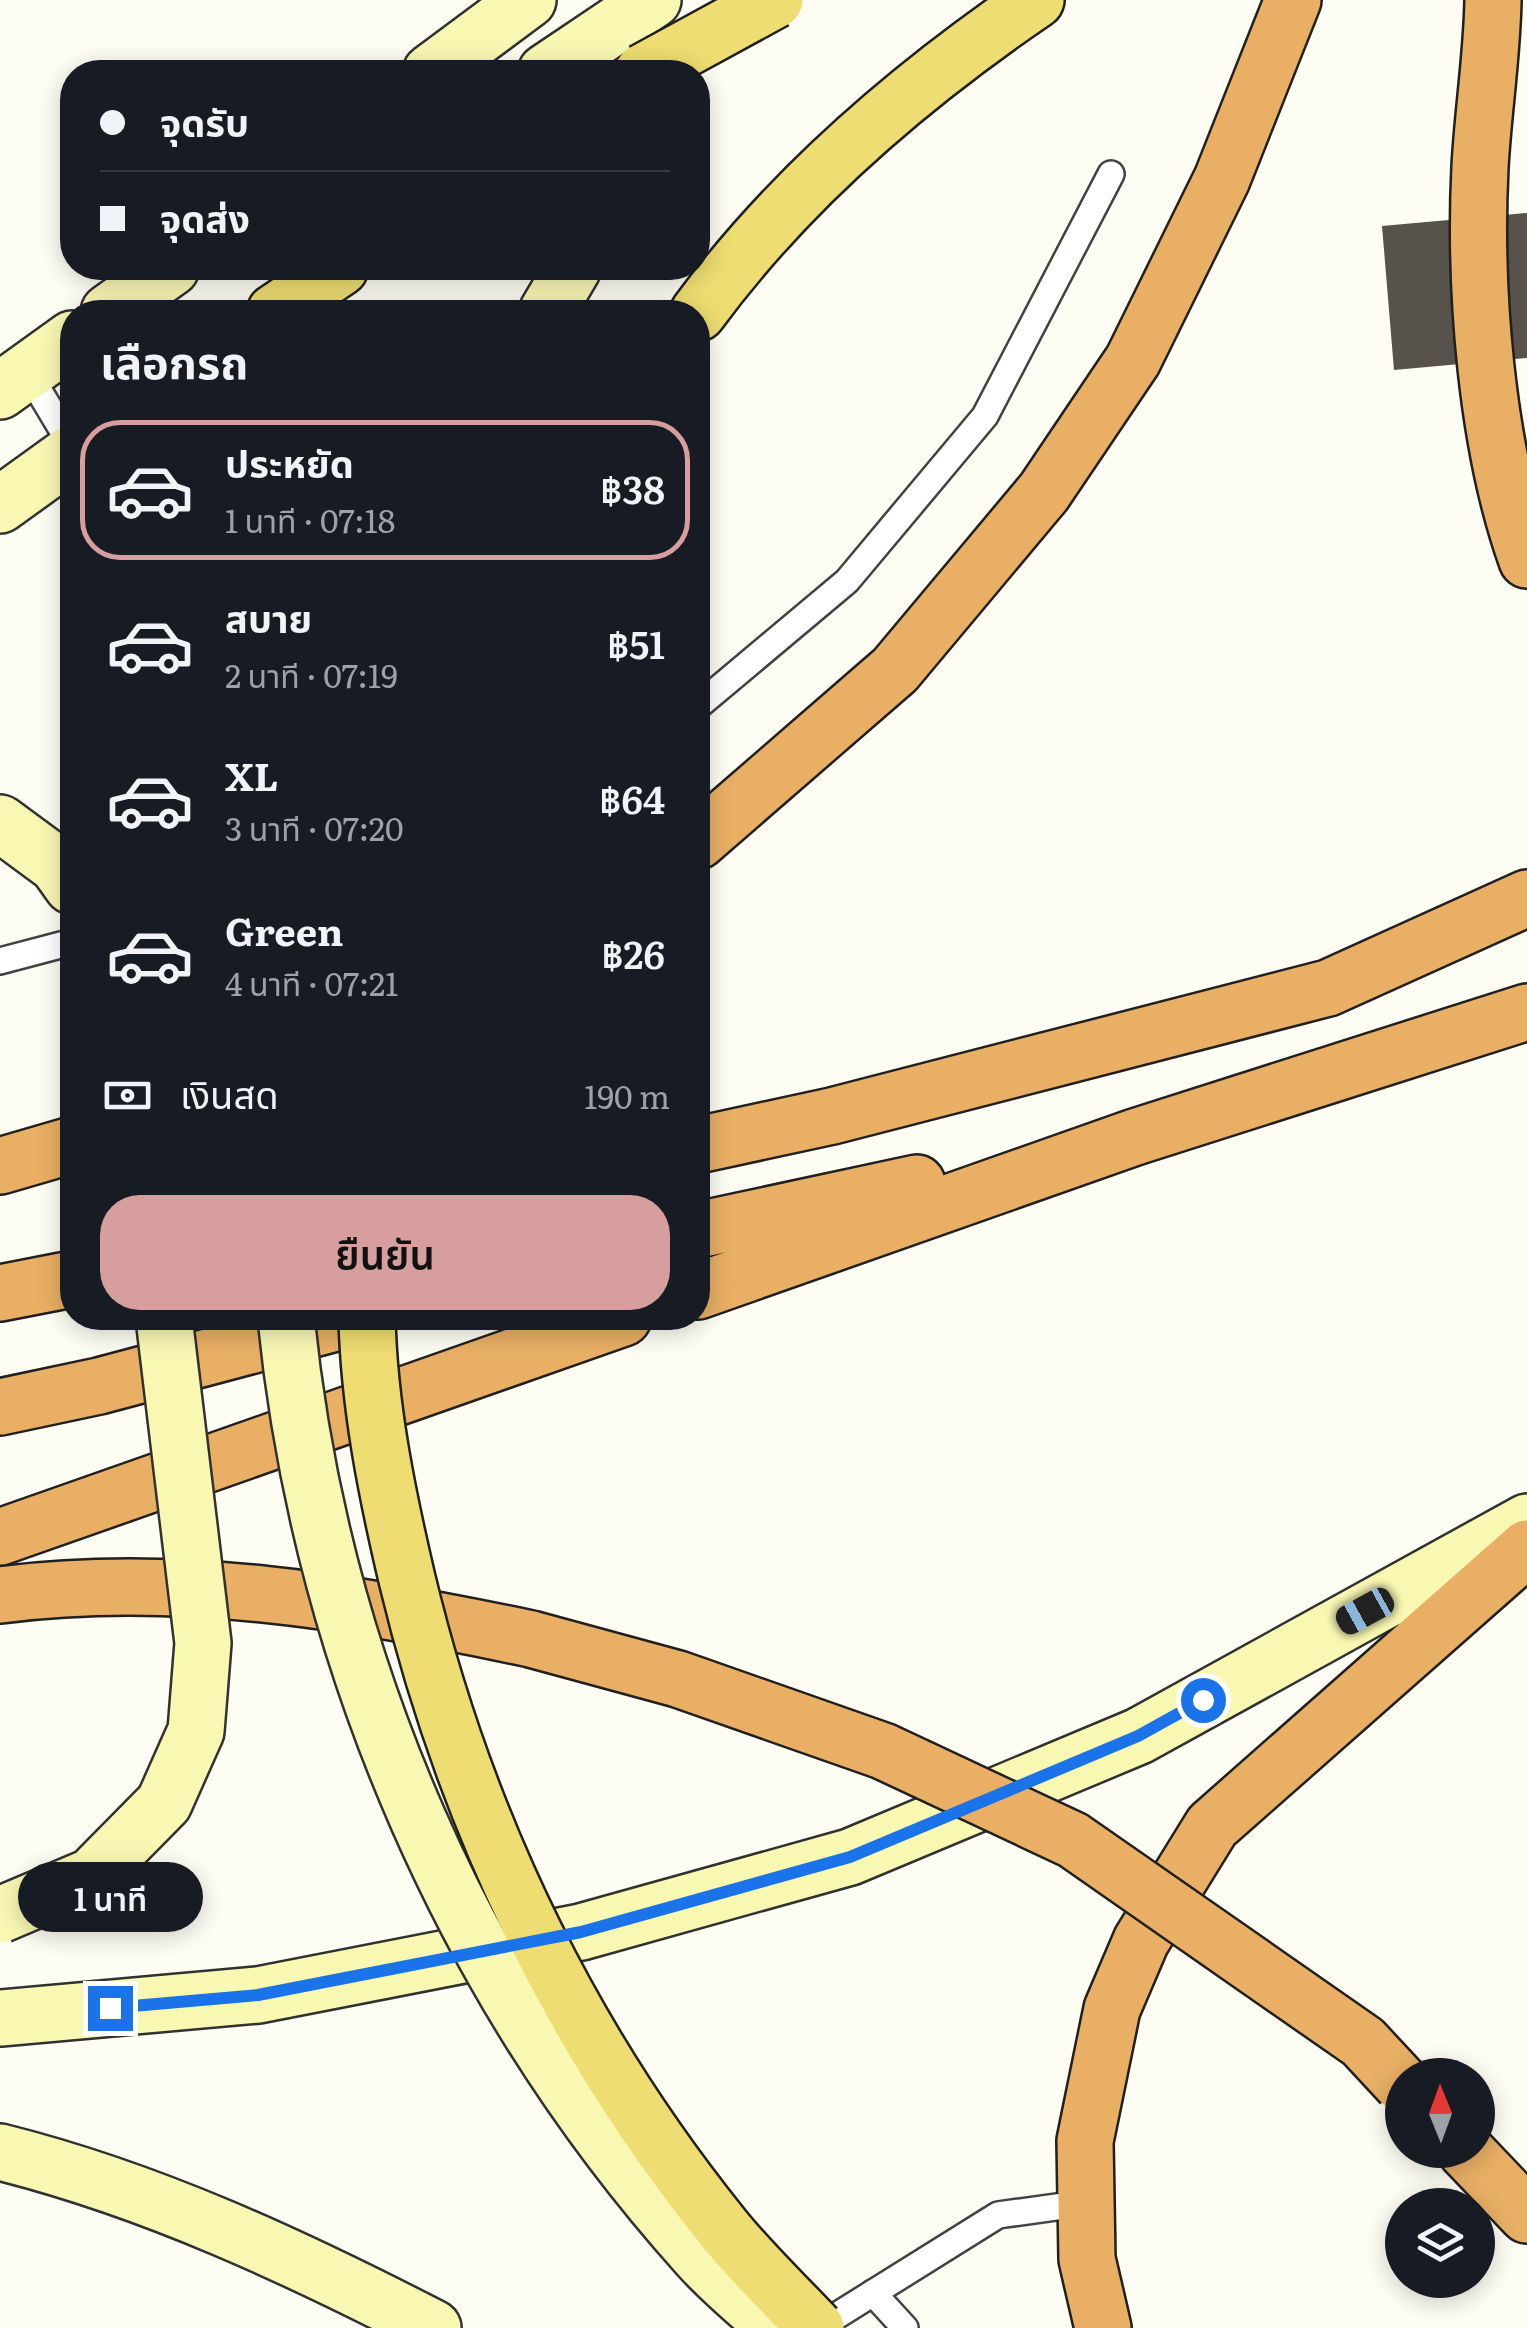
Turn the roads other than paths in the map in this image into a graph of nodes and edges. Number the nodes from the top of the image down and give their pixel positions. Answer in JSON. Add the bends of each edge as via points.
{"nodes":[{"id":1,"x":528,"y":0,"type":"edge"},
{"id":2,"x":653,"y":0,"type":"edge"},
{"id":3,"x":726,"y":0,"type":"edge"},
{"id":4,"x":775,"y":0,"type":"edge"},
{"id":5,"x":1036,"y":0,"type":"edge"},
{"id":6,"x":1293,"y":0,"type":"edge"},
{"id":7,"x":1493,"y":0,"type":"edge"},
{"id":8,"x":447,"y":60,"type":"edge"},
{"id":9,"x":564,"y":60,"type":"edge"},
{"id":10,"x":665,"y":60,"type":"edge"},
{"id":11,"x":691,"y":60,"type":"edge"},
{"id":12,"x":1110,"y":174,"type":"dead end"},
{"id":13,"x":154,"y":280,"type":"edge"},
{"id":14,"x":287,"y":280,"type":"edge"},
{"id":15,"x":322,"y":280,"type":"edge"},
{"id":16,"x":126,"y":300,"type":"edge"},
{"id":17,"x":262,"y":300,"type":"edge"},
{"id":18,"x":293,"y":300,"type":"edge"},
{"id":19,"x":709,"y":300,"type":"edge"},
{"id":20,"x":60,"y":347,"type":"edge"},
{"id":21,"x":14,"y":381,"type":"edge"},
{"id":22,"x":60,"y":436,"type":"edge"},
{"id":23,"x":60,"y":459,"type":"edge"},
{"id":24,"x":0,"y":505,"type":"edge"},
{"id":25,"x":1527,"y":560,"type":"edge"},
{"id":26,"x":710,"y":696,"type":"edge"},
{"id":27,"x":0,"y":824,"type":"edge"},
{"id":28,"x":710,"y":830,"type":"edge"},
{"id":29,"x":60,"y":870,"type":"edge"},
{"id":30,"x":1527,"y":898,"type":"edge"},
{"id":31,"x":60,"y":945,"type":"edge"},
{"id":32,"x":0,"y":961,"type":"edge"},
{"id":33,"x":1527,"y":1012,"type":"edge"},
{"id":34,"x":1135,"y":1136,"type":"junction"},
{"id":35,"x":710,"y":1142,"type":"edge"},
{"id":36,"x":60,"y":1149,"type":"edge"},
{"id":37,"x":0,"y":1170,"type":"edge"},
{"id":38,"x":710,"y":1227,"type":"edge"},
{"id":39,"x":60,"y":1281,"type":"edge"},
{"id":40,"x":710,"y":1287,"type":"edge"},
{"id":41,"x":0,"y":1293,"type":"edge"},
{"id":42,"x":165,"y":1330,"type":"edge"},
{"id":43,"x":287,"y":1330,"type":"edge"},
{"id":44,"x":309,"y":1330,"type":"edge"},
{"id":45,"x":368,"y":1330,"type":"edge"},
{"id":46,"x":588,"y":1330,"type":"edge"},
{"id":47,"x":0,"y":1408,"type":"edge"},
{"id":48,"x":1527,"y":1522,"type":"edge"},
{"id":49,"x":0,"y":1537,"type":"edge"},
{"id":50,"x":1527,"y":1548,"type":"edge"},
{"id":51,"x":0,"y":1596,"type":"edge"},
{"id":52,"x":0,"y":1915,"type":"edge"},
{"id":53,"x":0,"y":2018,"type":"edge"},
{"id":54,"x":1385,"y":2066,"type":"edge"},
{"id":55,"x":0,"y":2152,"type":"edge"},
{"id":56,"x":1482,"y":2168,"type":"edge"},
{"id":57,"x":1085,"y":2204,"type":"junction"},
{"id":58,"x":1527,"y":2215,"type":"edge"},
{"id":59,"x":873,"y":2293,"type":"junction"},
{"id":60,"x":434,"y":2328,"type":"edge"},
{"id":61,"x":776,"y":2328,"type":"edge"},
{"id":62,"x":817,"y":2328,"type":"edge"},
{"id":63,"x":904,"y":2328,"type":"edge"},
{"id":64,"x":1103,"y":2328,"type":"edge"}],
"edges":[{"from":1,"to":8,"type":"main road"},
{"from":2,"to":9,"type":"main road"},
{"from":3,"to":11,"type":"main road"},
{"from":4,"to":10,"type":"main road","bridge":true},
{"from":5,"to":19,"type":"main road","via":[[949,60],[823,171]]},
{"from":6,"to":28,"type":"highway","via":[[1222,179],[1134,360],[1044,492],[895,670]]},
{"from":7,"to":25,"type":"highway","via":[[1480,163],[1480,278],[1498,462]]},
{"from":12,"to":26,"type":"lane","via":[[985,416],[847,581]]},
{"from":13,"to":16,"type":"main road"},
{"from":14,"to":17,"type":"main road"},
{"from":15,"to":18,"type":"main road"},
{"from":20,"to":21,"type":"main road"},
{"from":21,"to":22,"type":"lane"},
{"from":23,"to":24,"type":"main road"},
{"from":27,"to":29,"type":"main road"},
{"from":30,"to":35,"type":"highway","via":[[1328,988]]},
{"from":31,"to":32,"type":"lane"},
{"from":33,"to":34,"type":"highway"},
{"from":34,"to":38,"type":"highway"},
{"from":34,"to":40,"type":"highway"},
{"from":36,"to":37,"type":"highway"},
{"from":39,"to":41,"type":"highway"},
{"from":42,"to":52,"type":"main road","bridge":true,"via":[[204,1643],[196,1731],[164,1803],[92,1876]]},
{"from":43,"to":61,"type":"main road","bridge":true,"via":[[324,1542],[364,1683],[433,1858],[507,1999],[616,2156],[700,2259]]},
{"from":44,"to":47,"type":"highway"},
{"from":45,"to":62,"type":"main road","bridge":true,"via":[[388,1500],[428,1664],[488,1837],[552,1972],[646,2128],[725,2231]]},
{"from":46,"to":49,"type":"highway"},
{"from":48,"to":53,"type":"main road","via":[[1138,1736],[850,1857],[581,1932],[258,1995]]},
{"from":50,"to":57,"type":"highway","via":[[1212,1826],[1141,1941],[1112,2008],[1085,2141]]},
{"from":51,"to":54,"type":"highway","bridge":true,"via":[[92,1589],[241,1592],[392,1610],[678,1679],[883,1751],[1073,1840],[1363,2042]]},
{"from":55,"to":60,"type":"main road","via":[[55,2166],[291,2255]]},
{"from":56,"to":58,"type":"highway"},
{"from":57,"to":59,"type":"lane","via":[[998,2215]]},
{"from":57,"to":64,"type":"highway","via":[[1088,2260]]},
{"from":59,"to":62,"type":"lane"},
{"from":59,"to":63,"type":"lane"}]}
